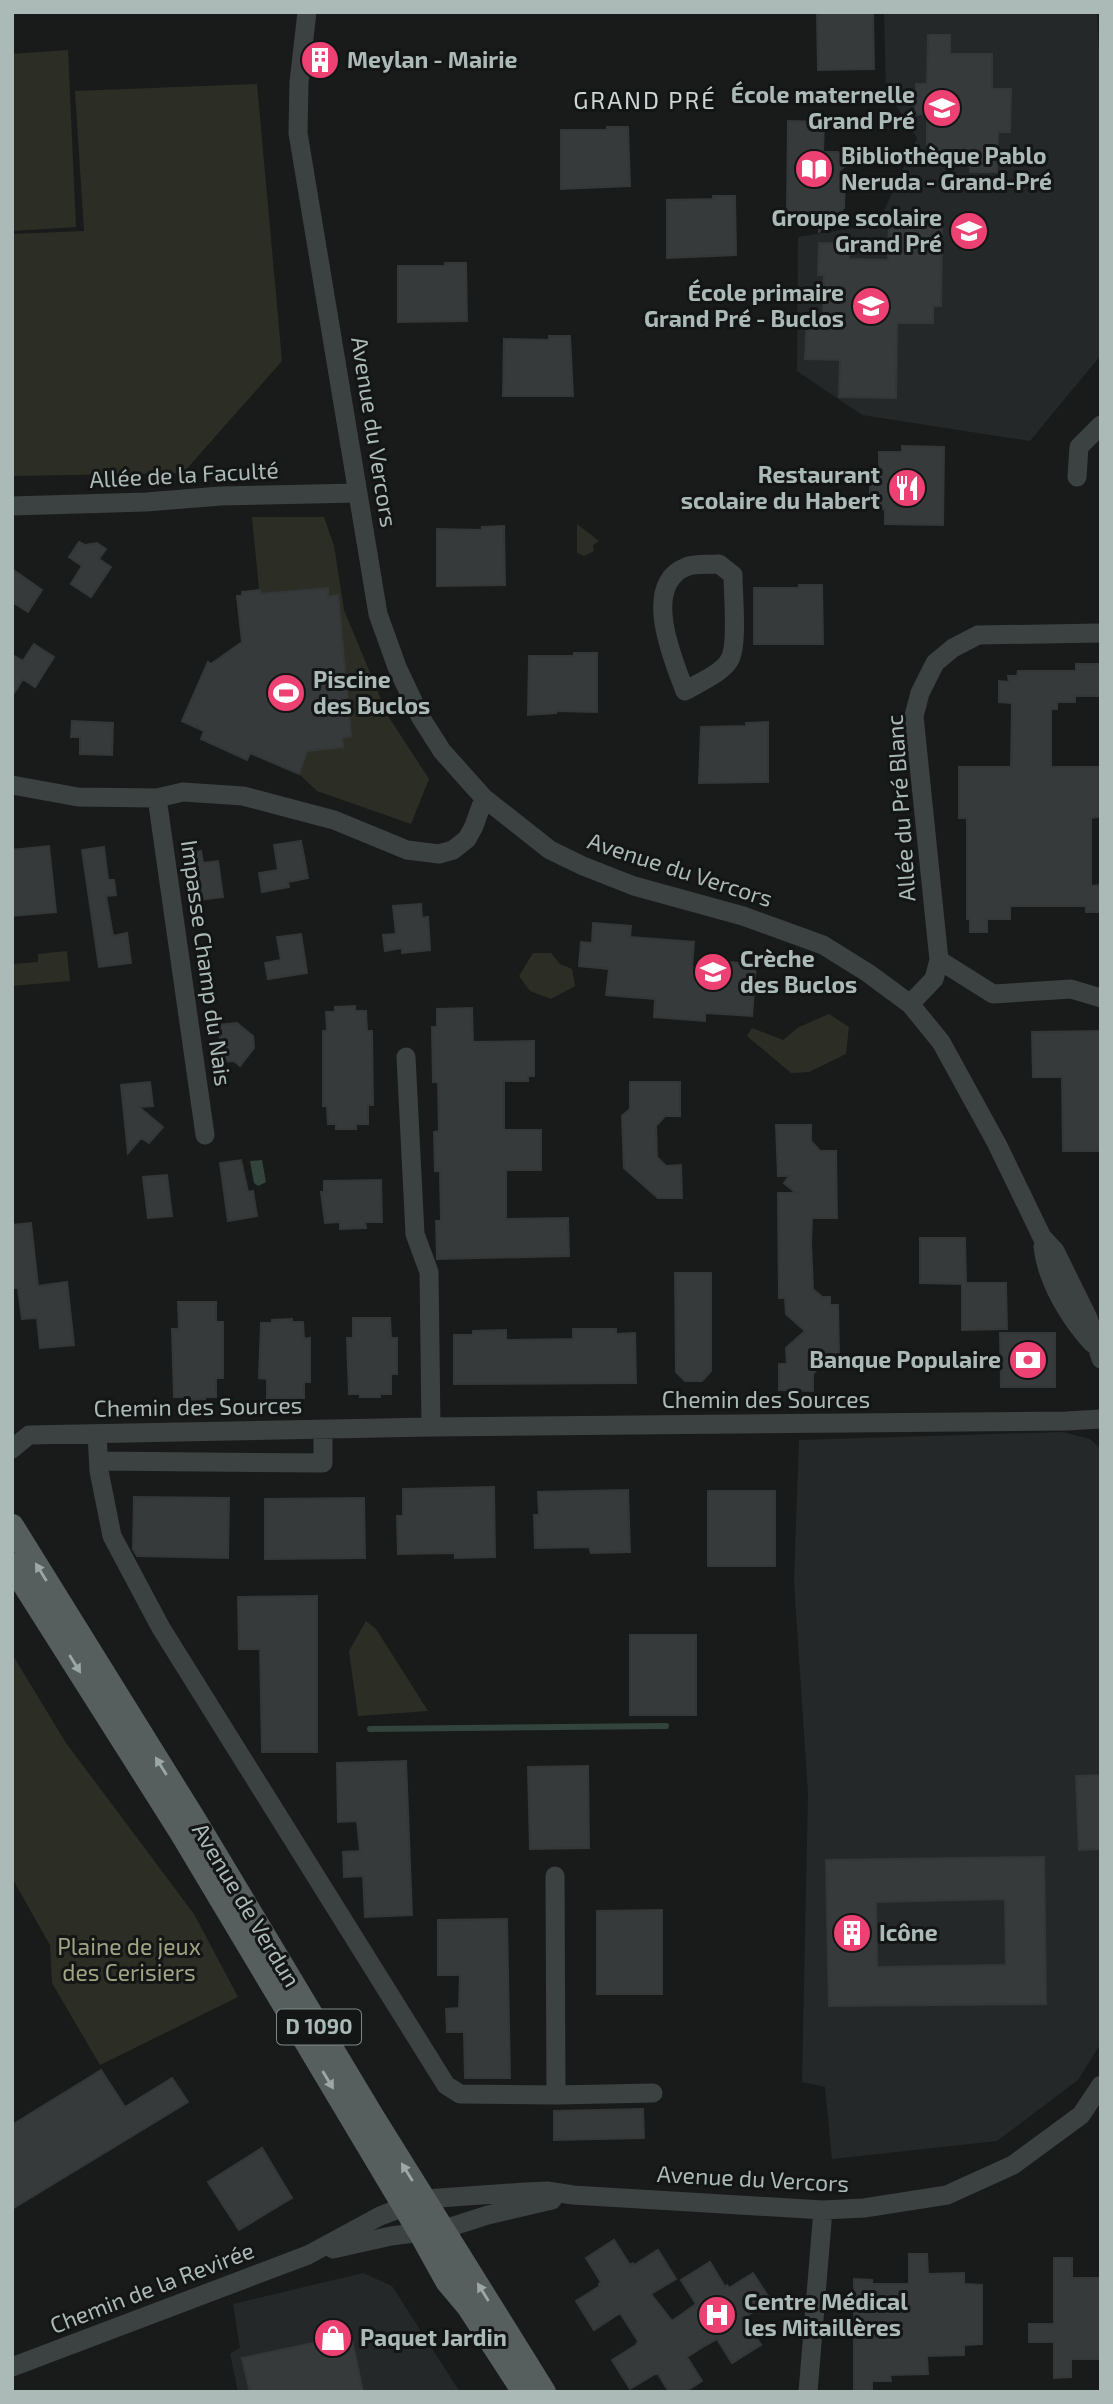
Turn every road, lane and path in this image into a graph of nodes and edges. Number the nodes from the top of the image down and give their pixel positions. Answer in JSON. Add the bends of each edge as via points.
{"nodes":[{"id":1,"x":305,"y":13,"type":"edge"},
{"id":2,"x":1101,"y":425,"type":"edge"},
{"id":3,"x":1077,"y":477,"type":"dead end"},
{"id":4,"x":358,"y":493,"type":"junction"},
{"id":5,"x":12,"y":506,"type":"edge"},
{"id":6,"x":1101,"y":633,"type":"edge"},
{"id":7,"x":685,"y":691,"type":"joint"},
{"id":8,"x":12,"y":785,"type":"edge"},
{"id":9,"x":157,"y":798,"type":"junction"},
{"id":10,"x":484,"y":798,"type":"junction"},
{"id":11,"x":939,"y":960,"type":"junction"},
{"id":12,"x":1101,"y":998,"type":"edge"},
{"id":13,"x":910,"y":1004,"type":"junction"},
{"id":14,"x":406,"y":1057,"type":"dead end"},
{"id":15,"x":205,"y":1135,"type":"dead end"},
{"id":16,"x":1099,"y":1354,"type":"edge"},
{"id":17,"x":1101,"y":1419,"type":"edge"},
{"id":18,"x":431,"y":1427,"type":"junction"},
{"id":19,"x":323,"y":1429,"type":"junction"},
{"id":20,"x":97,"y":1434,"type":"junction"},
{"id":21,"x":12,"y":1449,"type":"edge"},
{"id":22,"x":99,"y":1461,"type":"junction"},
{"id":23,"x":12,"y":1526,"type":"edge"},
{"id":24,"x":12,"y":1565,"type":"edge"},
{"id":25,"x":555,"y":1876,"type":"dead end"},
{"id":26,"x":1101,"y":2085,"type":"edge"},
{"id":27,"x":653,"y":2093,"type":"dead end"},
{"id":28,"x":556,"y":2095,"type":"junction"},
{"id":29,"x":573,"y":2195,"type":"junction"},
{"id":30,"x":414,"y":2202,"type":"junction"},
{"id":31,"x":823,"y":2210,"type":"junction"},
{"id":32,"x":432,"y":2232,"type":"junction"},
{"id":33,"x":308,"y":2255,"type":"junction"},
{"id":34,"x":12,"y":2367,"type":"edge"},
{"id":35,"x":524,"y":2392,"type":"edge"},
{"id":36,"x":544,"y":2392,"type":"edge"},
{"id":37,"x":808,"y":2392,"type":"edge"}],
"edges":[{"from":1,"to":4,"type":"street","name":"Avenue du Vercors","via":[[298,133]]},
{"from":2,"to":3,"type":"street","via":[[1079,447]]},
{"from":4,"to":5,"type":"street","name":"Allée de la Faculté"},
{"from":4,"to":10,"type":"street","name":"Avenue du Vercors","via":[[378,614],[397,667],[442,751]]},
{"from":6,"to":11,"type":"street","name":"Allée du Pré Blanc","via":[[978,635],[935,663],[920,693],[914,716]]},
{"from":7,"to":7,"type":"street","via":[[670,650],[661,600],[668,580],[686,566],[719,564],[733,575],[730,659]]},
{"from":8,"to":9,"type":"street","via":[[78,797]]},
{"from":9,"to":10,"type":"street","via":[[183,792],[243,796],[334,820],[407,850],[439,854],[467,839]]},
{"from":9,"to":15,"type":"street","name":"Impasse Champ du Nais"},
{"from":10,"to":13,"type":"street","name":"Avenue du Vercors","via":[[550,850],[583,866],[822,945]]},
{"from":11,"to":12,"type":"street","via":[[993,994],[1071,989]]},
{"from":11,"to":13,"type":"street","via":[[934,979]]},
{"from":13,"to":16,"type":"street","name":"Avenue du Vercors","via":[[942,1042],[1042,1237],[1055,1251],[1088,1318]]},
{"from":14,"to":18,"type":"street","via":[[415,1234],[429,1272]]},
{"from":17,"to":18,"type":"street","name":"Chemin des Sources"},
{"from":18,"to":19,"type":"street","name":"Chemin des Sources"},
{"from":19,"to":20,"type":"street","name":"Chemin des Sources"},
{"from":19,"to":22,"type":"street","via":[[323,1463]]},
{"from":20,"to":21,"type":"street","name":"Chemin des Sources","via":[[29,1435]]},
{"from":20,"to":22,"type":"street"},
{"from":22,"to":28,"type":"street","via":[[112,1536],[161,1628],[446,2085],[460,2094]]},
{"from":30,"to":23,"type":"main road","name":"Avenue de Verdun","number":"D 1090","one_way":true,"via":[[372,2116]]},
{"from":24,"to":30,"type":"main road","name":"Avenue de Verdun","number":"D 1090","one_way":true},
{"from":25,"to":28,"type":"street"},
{"from":26,"to":31,"type":"street","name":"Avenue du Vercors","via":[[1081,2115],[1023,2158],[947,2195]]},
{"from":27,"to":28,"type":"street"},
{"from":29,"to":30,"type":"street","name":"Avenue du Vercors","via":[[547,2191]]},
{"from":29,"to":31,"type":"street","name":"Avenue du Vercors"},
{"from":29,"to":32,"type":"street","name":"Avenue du Vercors"},
{"from":30,"to":32,"type":"main road","name":"Avenue de Verdun","number":"D 1090"},
{"from":30,"to":33,"type":"street","name":"Chemin de la Revirée"},
{"from":31,"to":37,"type":"street"},
{"from":32,"to":33,"type":"street","name":"Chemin de la Revirée","via":[[391,2236]]},
{"from":32,"to":35,"type":"main road","name":"Avenue de Verdun","number":"D 1090","via":[[447,2281]]},
{"from":36,"to":32,"type":"main road","name":"Avenue de Verdun","number":"D 1090","one_way":true},
{"from":33,"to":34,"type":"street","name":"Chemin de la Revirée"}]}
